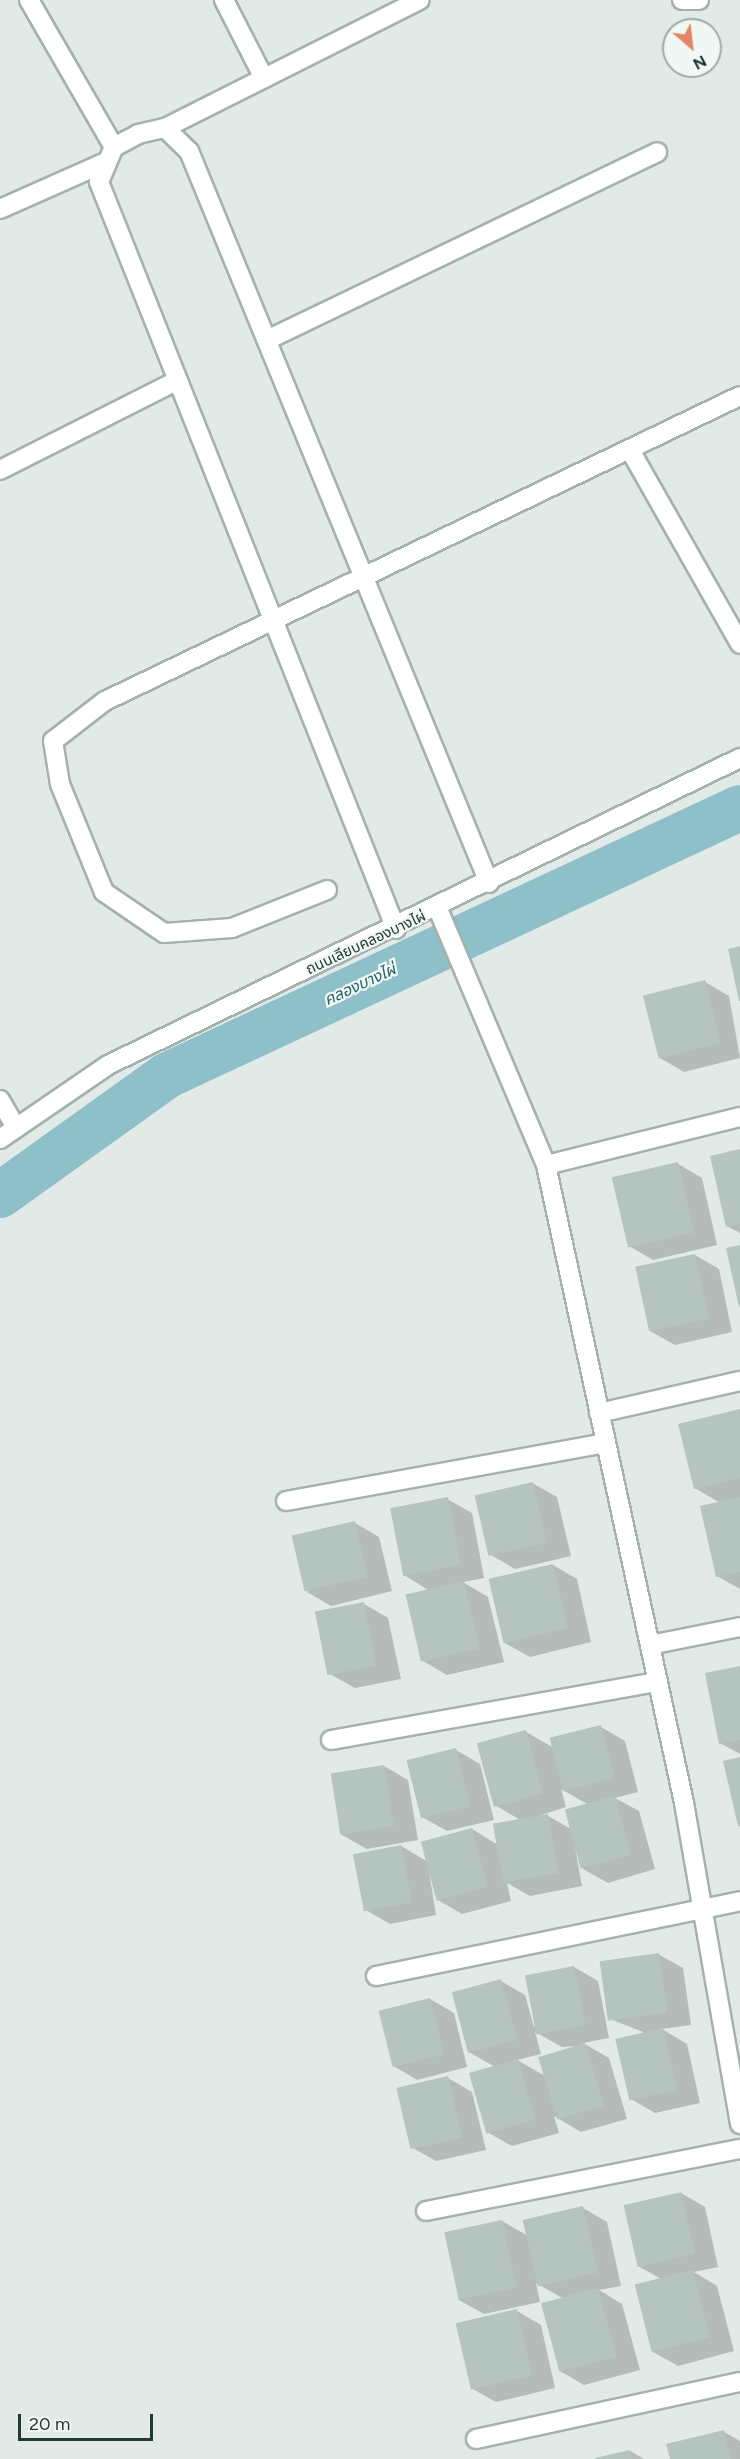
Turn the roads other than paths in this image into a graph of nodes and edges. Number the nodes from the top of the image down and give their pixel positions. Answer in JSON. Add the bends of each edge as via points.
{"nodes":[{"id":1,"x":29,"y":0,"type":"edge"},
{"id":2,"x":224,"y":0,"type":"edge"},
{"id":3,"x":420,"y":0,"type":"edge"},
{"id":4,"x":682,"y":0,"type":"edge"},
{"id":5,"x":699,"y":0,"type":"edge"},
{"id":6,"x":264,"y":78,"type":"junction"},
{"id":7,"x":165,"y":128,"type":"junction"},
{"id":8,"x":657,"y":152,"type":"dead end"},
{"id":9,"x":109,"y":155,"type":"junction"},
{"id":10,"x":0,"y":209,"type":"edge"},
{"id":11,"x":267,"y":340,"type":"junction"},
{"id":12,"x":178,"y":380,"type":"junction"},
{"id":13,"x":740,"y":396,"type":"edge"},
{"id":14,"x":630,"y":450,"type":"junction"},
{"id":15,"x":0,"y":470,"type":"edge"},
{"id":16,"x":366,"y":580,"type":"junction"},
{"id":17,"x":274,"y":620,"type":"junction"},
{"id":18,"x":740,"y":644,"type":"edge"},
{"id":19,"x":740,"y":758,"type":"edge"},
{"id":20,"x":489,"y":883,"type":"junction"},
{"id":21,"x":327,"y":890,"type":"dead end"},
{"id":22,"x":438,"y":909,"type":"junction"},
{"id":23,"x":396,"y":928,"type":"junction"},
{"id":24,"x":0,"y":1100,"type":"edge"},
{"id":25,"x":740,"y":1117,"type":"edge"},
{"id":26,"x":16,"y":1128,"type":"junction"},
{"id":27,"x":0,"y":1139,"type":"edge"},
{"id":28,"x":546,"y":1165,"type":"junction"},
{"id":29,"x":740,"y":1381,"type":"edge"},
{"id":30,"x":599,"y":1413,"type":"junction"},
{"id":31,"x":606,"y":1443,"type":"junction"},
{"id":32,"x":286,"y":1500,"type":"dead end"},
{"id":33,"x":740,"y":1627,"type":"edge"},
{"id":34,"x":650,"y":1645,"type":"junction"},
{"id":35,"x":658,"y":1682,"type":"junction"},
{"id":36,"x":332,"y":1740,"type":"dead end"},
{"id":37,"x":740,"y":1901,"type":"edge"},
{"id":38,"x":703,"y":1908,"type":"junction"},
{"id":39,"x":376,"y":1976,"type":"dead end"},
{"id":40,"x":740,"y":2124,"type":"edge"},
{"id":41,"x":740,"y":2149,"type":"edge"},
{"id":42,"x":426,"y":2211,"type":"dead end"},
{"id":43,"x":740,"y":2382,"type":"edge"},
{"id":44,"x":477,"y":2439,"type":"dead end"}],
"edges":[{"from":1,"to":9,"type":"street"},
{"from":2,"to":6,"type":"street"},
{"from":3,"to":6,"type":"street"},
{"from":4,"to":5,"type":"street"},
{"from":6,"to":7,"type":"street"},
{"from":7,"to":9,"type":"street"},
{"from":7,"to":11,"type":"street","via":[[189,151]]},
{"from":8,"to":11,"type":"street"},
{"from":9,"to":10,"type":"street"},
{"from":9,"to":12,"type":"street","via":[[99,182]]},
{"from":11,"to":16,"type":"street"},
{"from":12,"to":15,"type":"street"},
{"from":12,"to":17,"type":"street"},
{"from":13,"to":14,"type":"street"},
{"from":14,"to":16,"type":"street"},
{"from":14,"to":18,"type":"street"},
{"from":16,"to":17,"type":"street"},
{"from":16,"to":20,"type":"street"},
{"from":17,"to":21,"type":"street","via":[[105,701],[53,741],[60,784],[104,892],[164,933],[232,928]]},
{"from":17,"to":23,"type":"street"},
{"from":19,"to":20,"type":"street","name":"ถนนเลียบคลองบางไผ่"},
{"from":20,"to":22,"type":"street","name":"ถนนเลียบคลองบางไผ่"},
{"from":22,"to":23,"type":"street","name":"ถนนเลียบคลองบางไผ่"},
{"from":22,"to":28,"type":"street"},
{"from":23,"to":26,"type":"street","name":"ถนนเลียบคลองบางไผ่","via":[[108,1065]]},
{"from":24,"to":26,"type":"street"},
{"from":25,"to":28,"type":"street"},
{"from":26,"to":27,"type":"street","name":"ถนนเลียบคลองบางไผ่"},
{"from":28,"to":30,"type":"street"},
{"from":29,"to":30,"type":"street"},
{"from":30,"to":31,"type":"street"},
{"from":31,"to":32,"type":"street"},
{"from":31,"to":34,"type":"street"},
{"from":33,"to":34,"type":"street"},
{"from":34,"to":35,"type":"street"},
{"from":35,"to":36,"type":"street"},
{"from":35,"to":38,"type":"street"},
{"from":37,"to":38,"type":"street"},
{"from":38,"to":39,"type":"street"},
{"from":38,"to":40,"type":"street"},
{"from":41,"to":42,"type":"street"},
{"from":43,"to":44,"type":"street"}]}
